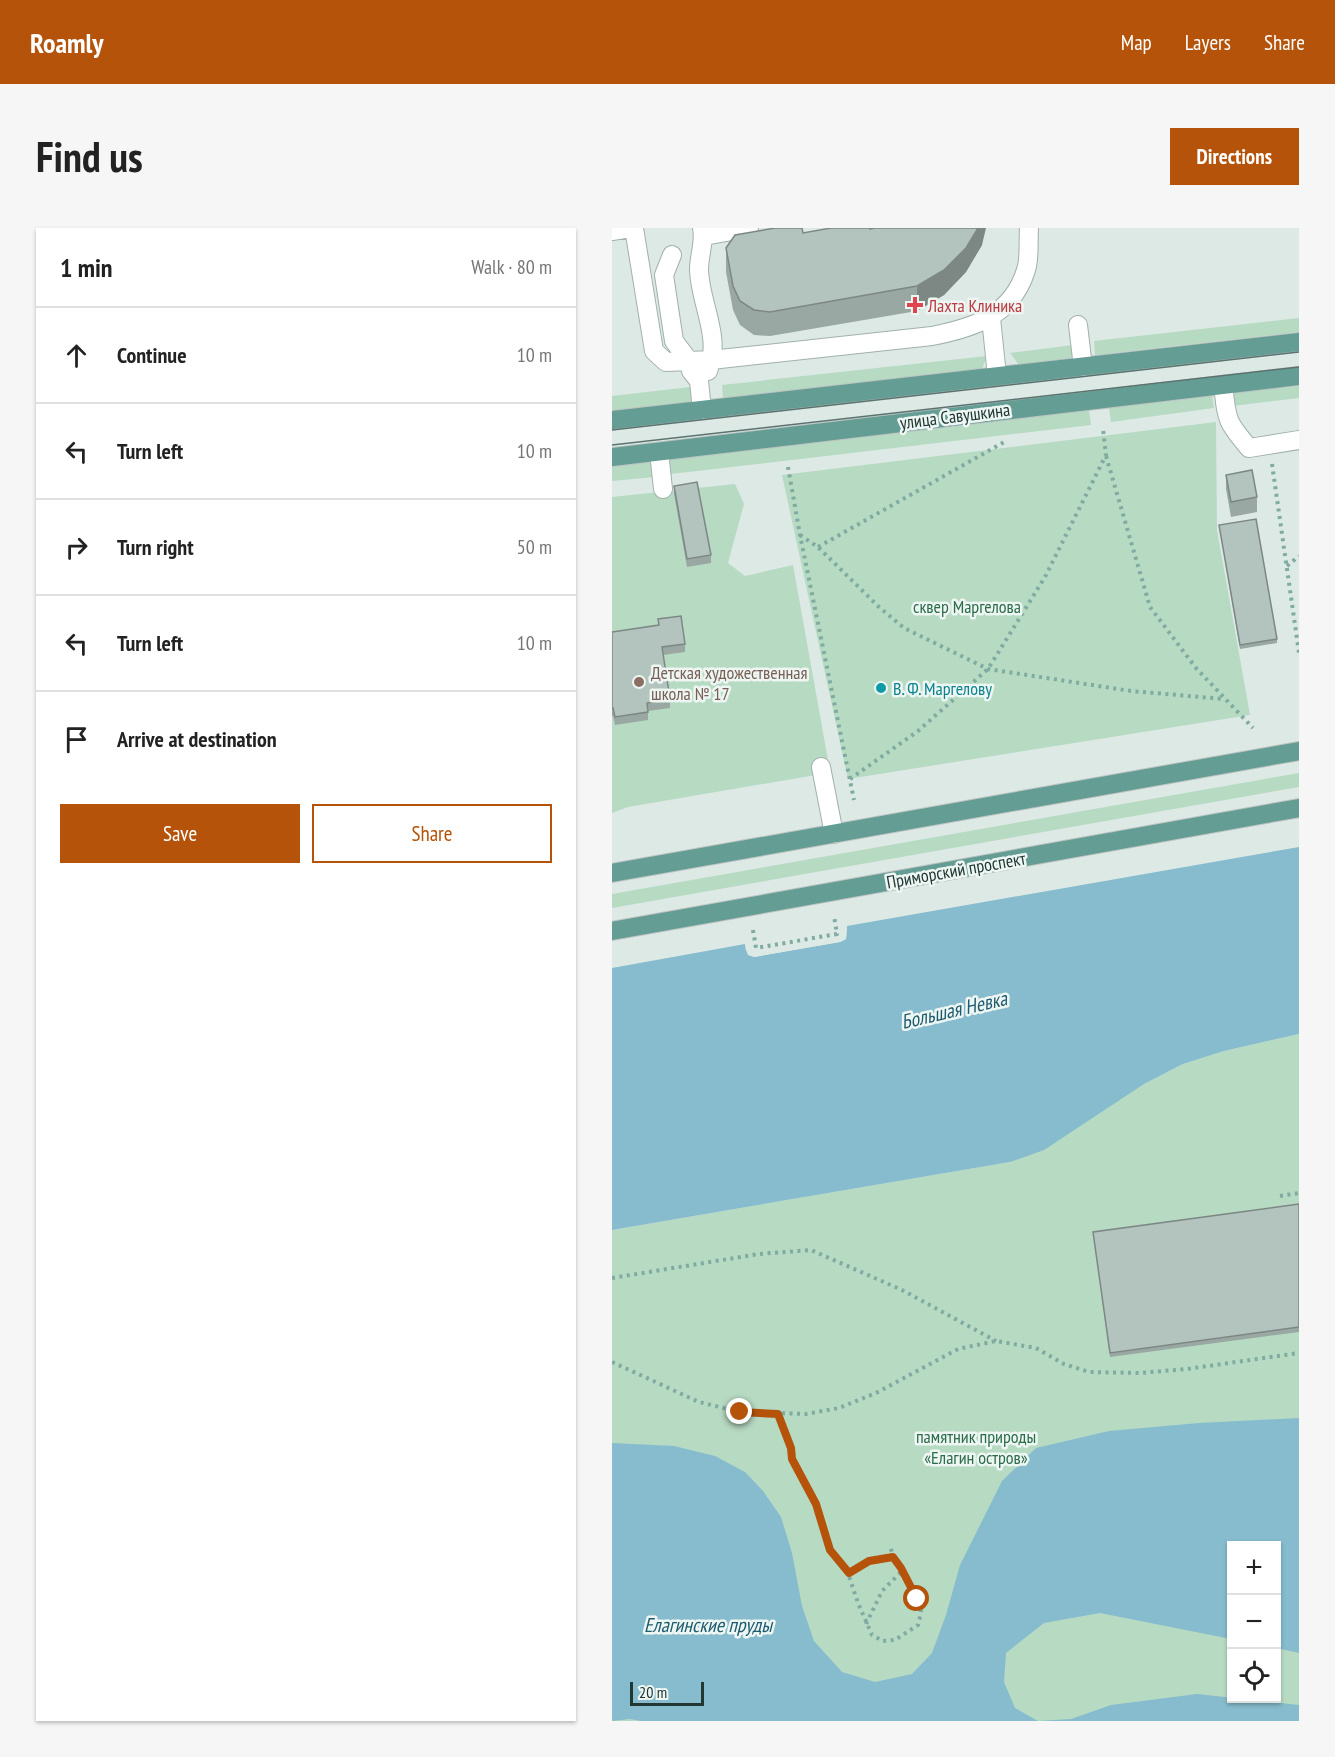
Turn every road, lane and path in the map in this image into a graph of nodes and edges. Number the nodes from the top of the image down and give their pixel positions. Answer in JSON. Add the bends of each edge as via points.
{"nodes":[{"id":1,"x":633,"y":228,"type":"edge"},
{"id":2,"x":749,"y":228,"type":"edge"},
{"id":3,"x":1029,"y":228,"type":"edge"},
{"id":4,"x":612,"y":231,"type":"edge"},
{"id":5,"x":703,"y":232,"type":"edge"},
{"id":6,"x":672,"y":255,"type":"dead end"},
{"id":7,"x":991,"y":318,"type":"junction"},
{"id":8,"x":1078,"y":325,"type":"dead end"},
{"id":9,"x":1299,"y":342,"type":"edge"},
{"id":10,"x":711,"y":360,"type":"junction"},
{"id":11,"x":689,"y":361,"type":"junction"},
{"id":12,"x":1083,"y":367,"type":"junction"},
{"id":13,"x":997,"y":376,"type":"junction"},
{"id":14,"x":1299,"y":376,"type":"edge"},
{"id":15,"x":699,"y":381,"type":"junction"},
{"id":16,"x":1223,"y":385,"type":"junction"},
{"id":17,"x":702,"y":410,"type":"junction"},
{"id":18,"x":612,"y":420,"type":"edge"},
{"id":19,"x":1103,"y":429,"type":"dead end"},
{"id":20,"x":1006,"y":441,"type":"dead end"},
{"id":21,"x":1299,"y":441,"type":"edge"},
{"id":22,"x":1269,"y":445,"type":"junction"},
{"id":23,"x":659,"y":452,"type":"junction"},
{"id":24,"x":1106,"y":455,"type":"junction"},
{"id":25,"x":612,"y":457,"type":"edge"},
{"id":26,"x":788,"y":467,"type":"dead end"},
{"id":27,"x":663,"y":489,"type":"dead end"},
{"id":28,"x":800,"y":535,"type":"junction"},
{"id":29,"x":818,"y":547,"type":"junction"},
{"id":30,"x":1299,"y":556,"type":"edge"},
{"id":31,"x":1287,"y":567,"type":"junction"},
{"id":32,"x":1299,"y":653,"type":"edge"},
{"id":33,"x":988,"y":669,"type":"junction"},
{"id":34,"x":1224,"y":699,"type":"junction"},
{"id":35,"x":1253,"y":728,"type":"dead end"},
{"id":36,"x":1299,"y":751,"type":"edge"},
{"id":37,"x":821,"y":767,"type":"dead end"},
{"id":38,"x":850,"y":779,"type":"junction"},
{"id":39,"x":854,"y":800,"type":"dead end"},
{"id":40,"x":1299,"y":808,"type":"edge"},
{"id":41,"x":834,"y":834,"type":"junction"},
{"id":42,"x":612,"y":873,"type":"edge"},
{"id":43,"x":834,"y":916,"type":"dead end"},
{"id":44,"x":753,"y":930,"type":"dead end"},
{"id":45,"x":612,"y":931,"type":"edge"},
{"id":46,"x":1299,"y":1193,"type":"edge"},
{"id":47,"x":1280,"y":1196,"type":"dead end"},
{"id":48,"x":612,"y":1278,"type":"edge"},
{"id":49,"x":996,"y":1341,"type":"junction"},
{"id":50,"x":1299,"y":1353,"type":"edge"},
{"id":51,"x":612,"y":1362,"type":"edge"},
{"id":52,"x":778,"y":1414,"type":"junction"},
{"id":53,"x":890,"y":1546,"type":"dead end"},
{"id":54,"x":893,"y":1557,"type":"junction"},
{"id":55,"x":902,"y":1571,"type":"junction"},
{"id":56,"x":849,"y":1573,"type":"junction"},
{"id":57,"x":866,"y":1624,"type":"junction"}],
"edges":[{"from":1,"to":4,"type":"lane"},
{"from":1,"to":11,"type":"lane","via":[[654,351],[666,362]]},
{"from":2,"to":5,"type":"lane"},
{"from":3,"to":7,"type":"lane","via":[[1026,270],[1011,298]]},
{"from":5,"to":10,"type":"lane","via":[[699,270],[714,346]]},
{"from":6,"to":11,"type":"lane","via":[[664,275],[674,340]]},
{"from":7,"to":10,"type":"lane","via":[[962,330],[932,336]]},
{"from":7,"to":13,"type":"lane"},
{"from":8,"to":12,"type":"lane"},
{"from":9,"to":12,"type":"main road","name":"улица Савушкина"},
{"from":10,"to":11,"type":"lane"},
{"from":10,"to":15,"type":"lane"},
{"from":11,"to":15,"type":"lane"},
{"from":12,"to":13,"type":"main road","name":"улица Савушкина"},
{"from":13,"to":17,"type":"main road","name":"улица Савушкина"},
{"from":14,"to":16,"type":"main road","name":"улица Савушкина"},
{"from":15,"to":17,"type":"lane"},
{"from":16,"to":22,"type":"lane","via":[[1231,428],[1249,448]]},
{"from":16,"to":23,"type":"main road","name":"улица Савушкина"},
{"from":17,"to":18,"type":"main road","name":"улица Савушкина"},
{"from":19,"to":24,"type":"path"},
{"from":20,"to":29,"type":"path"},
{"from":21,"to":22,"type":"lane"},
{"from":22,"to":31,"type":"path"},
{"from":23,"to":25,"type":"main road","name":"улица Савушкина"},
{"from":23,"to":27,"type":"lane"},
{"from":24,"to":33,"type":"path","via":[[1045,578]]},
{"from":24,"to":34,"type":"path","via":[[1149,607]]},
{"from":26,"to":28,"type":"path"},
{"from":28,"to":29,"type":"path"},
{"from":28,"to":38,"type":"path"},
{"from":29,"to":33,"type":"path","via":[[904,628]]},
{"from":30,"to":31,"type":"path"},
{"from":31,"to":32,"type":"path"},
{"from":33,"to":34,"type":"path","via":[[1131,691]]},
{"from":33,"to":38,"type":"path","via":[[918,731]]},
{"from":34,"to":35,"type":"path"},
{"from":36,"to":41,"type":"main road"},
{"from":37,"to":41,"type":"lane"},
{"from":38,"to":39,"type":"path"},
{"from":40,"to":45,"type":"main road","name":"Приморский проспект"},
{"from":41,"to":42,"type":"main road"},
{"from":43,"to":44,"type":"path","via":[[837,934],[756,948]]},
{"from":46,"to":47,"type":"path"},
{"from":48,"to":49,"type":"path","via":[[759,1254],[811,1251],[902,1290]]},
{"from":49,"to":50,"type":"path","via":[[1036,1348],[1064,1364],[1089,1372],[1187,1369]]},
{"from":49,"to":52,"type":"path","via":[[958,1349],[839,1408]]},
{"from":51,"to":52,"type":"path","via":[[699,1402],[740,1412]]},
{"from":52,"to":56,"type":"path","via":[[792,1459],[816,1504],[830,1550]]},
{"from":53,"to":54,"type":"path"},
{"from":54,"to":55,"type":"path"},
{"from":54,"to":56,"type":"path","via":[[869,1561]]},
{"from":55,"to":57,"type":"path","via":[[882,1591]]},
{"from":55,"to":57,"type":"path","via":[[921,1610],[918,1625],[895,1640],[883,1641],[872,1635]]},
{"from":56,"to":57,"type":"path"}]}
